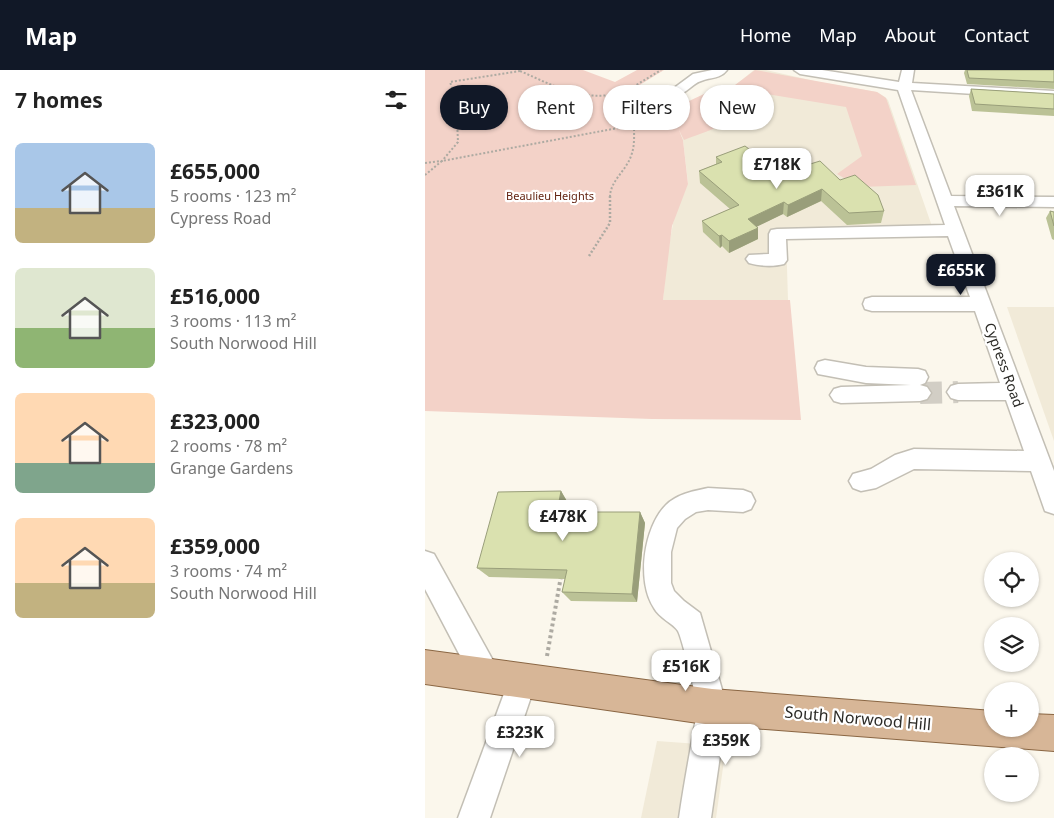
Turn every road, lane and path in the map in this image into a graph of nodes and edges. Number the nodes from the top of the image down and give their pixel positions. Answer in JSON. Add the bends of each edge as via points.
{"nodes":[{"id":1,"x":661,"y":70,"type":"edge"},
{"id":2,"x":721,"y":70,"type":"edge"},
{"id":3,"x":800,"y":70,"type":"edge"},
{"id":4,"x":519,"y":71,"type":"edge"},
{"id":5,"x":907,"y":78,"type":"edge"},
{"id":6,"x":636,"y":85,"type":"edge"},
{"id":7,"x":685,"y":85,"type":"edge"},
{"id":8,"x":1054,"y":95,"type":"edge"},
{"id":9,"x":603,"y":97,"type":"edge"},
{"id":10,"x":607,"y":130,"type":"edge"},
{"id":11,"x":634,"y":130,"type":"edge"},
{"id":12,"x":442,"y":161,"type":"junction"},
{"id":13,"x":425,"y":163,"type":"edge"},
{"id":14,"x":425,"y":175,"type":"edge"},
{"id":15,"x":945,"y":201,"type":"junction"},
{"id":16,"x":1054,"y":202,"type":"edge"},
{"id":17,"x":956,"y":230,"type":"junction"},
{"id":18,"x":589,"y":256,"type":"dead end"},
{"id":19,"x":755,"y":260,"type":"dead end"},
{"id":20,"x":872,"y":304,"type":"dead end"},
{"id":21,"x":982,"y":304,"type":"junction"},
{"id":22,"x":825,"y":368,"type":"dead end"},
{"id":23,"x":1010,"y":384,"type":"junction"},
{"id":24,"x":956,"y":385,"type":"tunnel mouth"},
{"id":25,"x":841,"y":394,"type":"dead end"},
{"id":26,"x":1038,"y":461,"type":"junction"},
{"id":27,"x":861,"y":481,"type":"dead end"},
{"id":28,"x":743,"y":501,"type":"dead end"},
{"id":29,"x":1054,"y":501,"type":"edge"},
{"id":30,"x":425,"y":563,"type":"edge"},
{"id":31,"x":563,"y":567,"type":"edge"},
{"id":32,"x":425,"y":668,"type":"edge"},
{"id":33,"x":486,"y":676,"type":"junction"},
{"id":34,"x":532,"y":683,"type":"junction"},
{"id":35,"x":712,"y":706,"type":"junction"},
{"id":36,"x":1054,"y":733,"type":"edge"},
{"id":37,"x":474,"y":818,"type":"edge"},
{"id":38,"x":695,"y":818,"type":"edge"}],
"edges":[{"from":1,"to":6,"type":"path"},
{"from":2,"to":7,"type":"street","via":[[711,76],[698,76]]},
{"from":3,"to":5,"type":"street","via":[[866,83]]},
{"from":4,"to":9,"type":"path","via":[[574,95]]},
{"from":4,"to":12,"type":"path","via":[[450,82],[456,99],[459,136],[458,142]]},
{"from":5,"to":8,"type":"street"},
{"from":5,"to":15,"type":"street","name":"Cypress Road","via":[[904,90]]},
{"from":10,"to":12,"type":"path"},
{"from":11,"to":18,"type":"path","via":[[631,157],[611,190],[610,223]]},
{"from":12,"to":13,"type":"path"},
{"from":12,"to":14,"type":"path"},
{"from":15,"to":16,"type":"street"},
{"from":15,"to":17,"type":"street","name":"Cypress Road"},
{"from":17,"to":19,"type":"street","via":[[777,234],[778,260]]},
{"from":17,"to":21,"type":"street","name":"Cypress Road"},
{"from":20,"to":21,"type":"street"},
{"from":21,"to":23,"type":"street","name":"Cypress Road"},
{"from":22,"to":25,"type":"street","via":[[919,385]]},
{"from":23,"to":24,"type":"street"},
{"from":23,"to":26,"type":"street","name":"Cypress Road"},
{"from":26,"to":27,"type":"street","via":[[914,459],[877,478]]},
{"from":26,"to":29,"type":"street","name":"Cypress Road"},
{"from":28,"to":35,"type":"street","via":[[709,499],[691,502],[676,511],[669,521],[658,552],[658,583],[663,599],[690,623]]},
{"from":30,"to":33,"type":"street"},
{"from":31,"to":34,"type":"path"},
{"from":32,"to":33,"type":"main road","name":"South Norwood Hill"},
{"from":33,"to":34,"type":"main road","name":"South Norwood Hill"},
{"from":34,"to":35,"type":"main road","name":"South Norwood Hill"},
{"from":34,"to":37,"type":"street"},
{"from":35,"to":36,"type":"main road","name":"South Norwood Hill"},
{"from":35,"to":38,"type":"street"}]}
